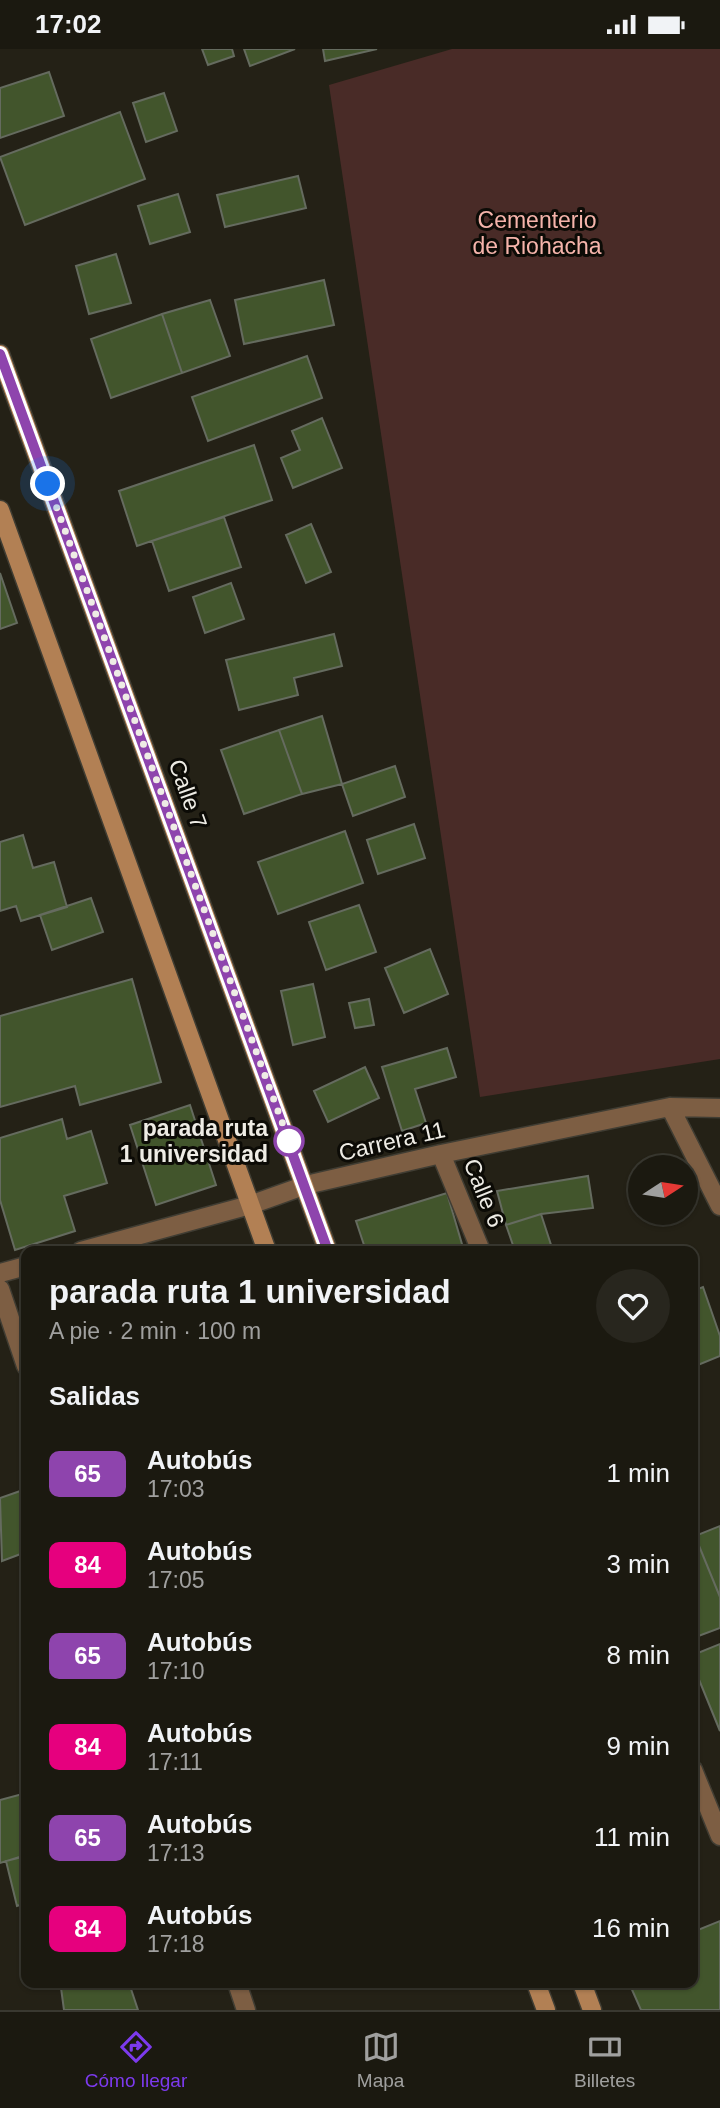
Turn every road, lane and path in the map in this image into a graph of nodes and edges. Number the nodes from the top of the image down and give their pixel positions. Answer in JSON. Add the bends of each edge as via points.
{"nodes":[{"id":1,"x":0,"y":354,"type":"edge"},
{"id":2,"x":0,"y":510,"type":"edge"},
{"id":3,"x":670,"y":1107,"type":"junction"},
{"id":4,"x":720,"y":1108,"type":"edge"},
{"id":5,"x":441,"y":1154,"type":"junction"},
{"id":6,"x":306,"y":1185,"type":"junction"},
{"id":7,"x":250,"y":1205,"type":"junction"},
{"id":8,"x":720,"y":1206,"type":"edge"},
{"id":9,"x":98,"y":1246,"type":"edge"},
{"id":10,"x":265,"y":1246,"type":"edge"},
{"id":11,"x":326,"y":1246,"type":"edge"},
{"id":12,"x":479,"y":1246,"type":"edge"},
{"id":13,"x":21,"y":1267,"type":"edge"},
{"id":14,"x":0,"y":1273,"type":"edge"},
{"id":15,"x":0,"y":1289,"type":"edge"},
{"id":16,"x":21,"y":1351,"type":"edge"},
{"id":17,"x":698,"y":1782,"type":"edge"},
{"id":18,"x":720,"y":1836,"type":"edge"},
{"id":19,"x":239,"y":1988,"type":"edge"},
{"id":20,"x":538,"y":1988,"type":"edge"},
{"id":21,"x":584,"y":1988,"type":"edge"},
{"id":22,"x":246,"y":2010,"type":"edge"},
{"id":23,"x":546,"y":2010,"type":"edge"},
{"id":24,"x":592,"y":2010,"type":"edge"}],
"edges":[{"from":1,"to":6,"type":"street","name":"Calle 7"},
{"from":2,"to":7,"type":"street"},
{"from":3,"to":4,"type":"street","name":"Carrera 11"},
{"from":3,"to":5,"type":"street","name":"Carrera 11"},
{"from":3,"to":8,"type":"street"},
{"from":5,"to":6,"type":"street","name":"Carrera 11"},
{"from":5,"to":12,"type":"street","name":"Calle 6"},
{"from":6,"to":7,"type":"street","name":"Carrera 11"},
{"from":6,"to":11,"type":"street","name":"Calle 7"},
{"from":7,"to":9,"type":"street","name":"Carrera 11"},
{"from":7,"to":10,"type":"street"},
{"from":13,"to":14,"type":"street"},
{"from":15,"to":16,"type":"street"},
{"from":17,"to":18,"type":"street"},
{"from":19,"to":22,"type":"street"},
{"from":20,"to":23,"type":"street"},
{"from":21,"to":24,"type":"street"}]}
